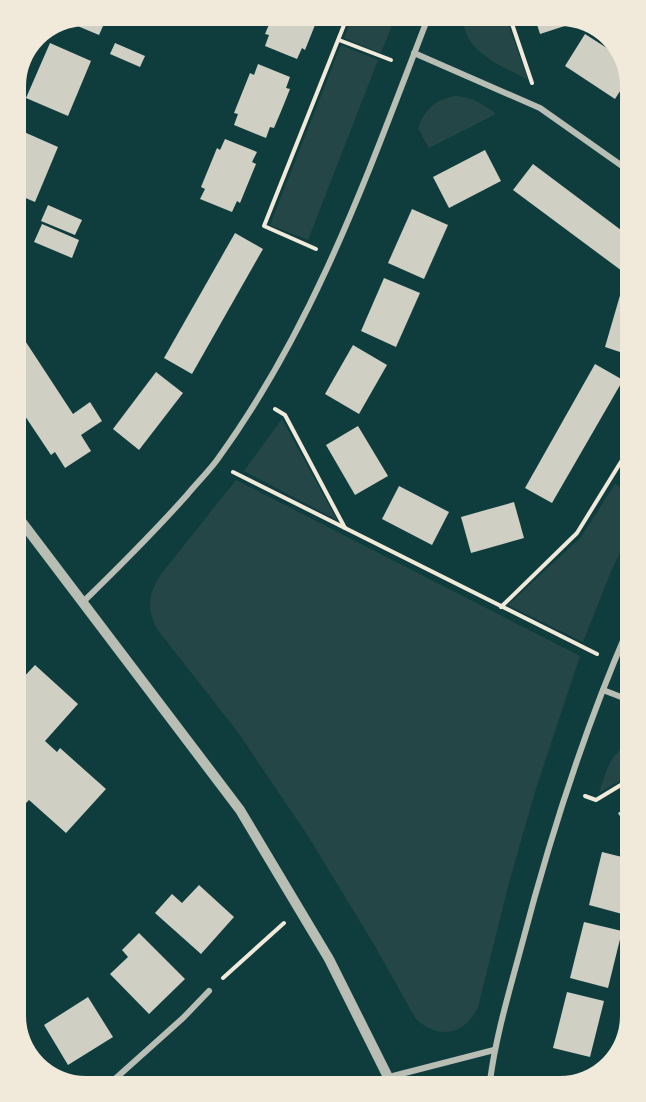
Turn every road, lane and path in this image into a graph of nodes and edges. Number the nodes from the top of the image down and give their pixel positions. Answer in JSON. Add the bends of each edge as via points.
{"nodes":[{"id":1,"x":344,"y":26,"type":"edge"},
{"id":2,"x":425,"y":26,"type":"edge"},
{"id":3,"x":513,"y":26,"type":"edge"},
{"id":4,"x":339,"y":40,"type":"junction"},
{"id":5,"x":414,"y":53,"type":"junction"},
{"id":6,"x":409,"y":68,"type":"junction"},
{"id":7,"x":540,"y":108,"type":"junction"},
{"id":8,"x":620,"y":164,"type":"edge"},
{"id":9,"x":333,"y":257,"type":"junction"},
{"id":10,"x":260,"y":398,"type":"junction"},
{"id":11,"x":216,"y":463,"type":"junction"},
{"id":12,"x":620,"y":463,"type":"edge"},
{"id":13,"x":26,"y":527,"type":"edge"},
{"id":14,"x":345,"y":528,"type":"junction"},
{"id":15,"x":83,"y":602,"type":"junction"},
{"id":16,"x":501,"y":607,"type":"junction"},
{"id":17,"x":620,"y":648,"type":"edge"},
{"id":18,"x":614,"y":662,"type":"junction"},
{"id":19,"x":603,"y":690,"type":"junction"},
{"id":20,"x":620,"y":697,"type":"edge"},
{"id":21,"x":620,"y":785,"type":"edge"},
{"id":22,"x":567,"y":791,"type":"junction"},
{"id":23,"x":299,"y":909,"type":"junction"},
{"id":24,"x":209,"y":991,"type":"joint"},
{"id":25,"x":494,"y":1050,"type":"junction"},
{"id":26,"x":117,"y":1076,"type":"edge"},
{"id":27,"x":388,"y":1076,"type":"edge"},
{"id":28,"x":404,"y":1076,"type":"edge"},
{"id":29,"x":491,"y":1076,"type":"edge"}],
"edges":[{"from":1,"to":4,"type":"path"},
{"from":2,"to":5,"type":"street"},
{"from":3,"to":7,"type":"path"},
{"from":4,"to":6,"type":"path"},
{"from":4,"to":9,"type":"path","via":[[264,226]]},
{"from":5,"to":6,"type":"street"},
{"from":5,"to":7,"type":"street"},
{"from":6,"to":9,"type":"street"},
{"from":7,"to":8,"type":"street"},
{"from":9,"to":10,"type":"street"},
{"from":10,"to":11,"type":"street"},
{"from":10,"to":14,"type":"path","via":[[285,415]]},
{"from":11,"to":14,"type":"path"},
{"from":11,"to":15,"type":"street","via":[[152,536]]},
{"from":12,"to":16,"type":"path","via":[[577,533]]},
{"from":13,"to":15,"type":"street"},
{"from":14,"to":16,"type":"path"},
{"from":15,"to":23,"type":"street","via":[[240,810]]},
{"from":16,"to":18,"type":"path"},
{"from":17,"to":18,"type":"street"},
{"from":18,"to":19,"type":"street"},
{"from":19,"to":20,"type":"street"},
{"from":19,"to":22,"type":"street"},
{"from":21,"to":22,"type":"path","via":[[596,800]]},
{"from":22,"to":25,"type":"street","via":[[534,897]]},
{"from":23,"to":24,"type":"path"},
{"from":23,"to":27,"type":"street"},
{"from":24,"to":26,"type":"street"},
{"from":25,"to":28,"type":"street"},
{"from":25,"to":29,"type":"street"}]}
